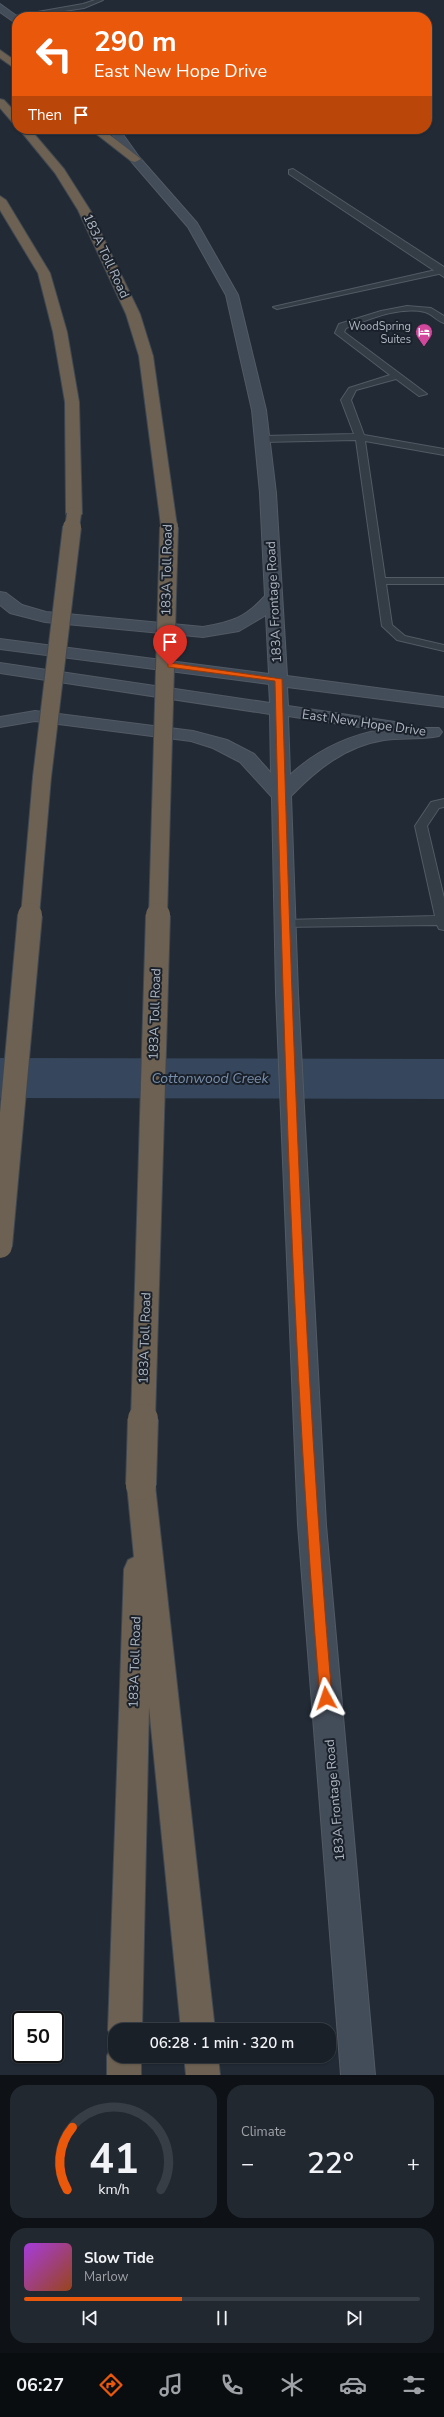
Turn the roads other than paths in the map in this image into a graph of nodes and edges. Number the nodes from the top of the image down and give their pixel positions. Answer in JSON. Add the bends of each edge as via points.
{"nodes":[{"id":1,"x":100,"y":0,"type":"edge"},
{"id":2,"x":0,"y":7,"type":"edge"},
{"id":3,"x":52,"y":12,"type":"edge"},
{"id":4,"x":12,"y":17,"type":"edge"},
{"id":5,"x":0,"y":53,"type":"edge"},
{"id":6,"x":12,"y":62,"type":"edge"},
{"id":7,"x":0,"y":102,"type":"edge"},
{"id":8,"x":12,"y":115,"type":"edge"},
{"id":9,"x":28,"y":134,"type":"edge"},
{"id":10,"x":102,"y":134,"type":"edge"},
{"id":11,"x":118,"y":134,"type":"edge"},
{"id":12,"x":135,"y":159,"type":"junction"},
{"id":13,"x":294,"y":172,"type":"dead end"},
{"id":14,"x":0,"y":200,"type":"edge"},
{"id":15,"x":442,"y":272,"type":"edge"},
{"id":16,"x":277,"y":307,"type":"dead end"},
{"id":17,"x":444,"y":320,"type":"edge"},
{"id":18,"x":396,"y":376,"type":"junction"},
{"id":19,"x":422,"y":394,"type":"dead end"},
{"id":20,"x":360,"y":437,"type":"junction"},
{"id":21,"x":262,"y":439,"type":"junction"},
{"id":22,"x":443,"y":451,"type":"edge"},
{"id":23,"x":380,"y":581,"type":"junction"},
{"id":24,"x":444,"y":581,"type":"edge"},
{"id":25,"x":274,"y":596,"type":"junction"},
{"id":26,"x":0,"y":597,"type":"edge"},
{"id":27,"x":0,"y":644,"type":"edge"},
{"id":28,"x":444,"y":648,"type":"edge"},
{"id":29,"x":0,"y":668,"type":"edge"},
{"id":30,"x":278,"y":679,"type":"junction"},
{"id":31,"x":444,"y":702,"type":"edge"},
{"id":32,"x":278,"y":710,"type":"junction"},
{"id":33,"x":0,"y":722,"type":"edge"},
{"id":34,"x":438,"y":733,"type":"edge"},
{"id":35,"x":281,"y":796,"type":"junction"},
{"id":36,"x":444,"y":803,"type":"edge"},
{"id":37,"x":443,"y":923,"type":"edge"},
{"id":38,"x":285,"y":924,"type":"junction"},
{"id":39,"x":0,"y":1246,"type":"edge"},
{"id":40,"x":140,"y":1484,"type":"junction"},
{"id":41,"x":125,"y":2023,"type":"edge"},
{"id":42,"x":197,"y":2023,"type":"edge"},
{"id":43,"x":124,"y":2063,"type":"edge"},
{"id":44,"x":202,"y":2063,"type":"edge"},
{"id":45,"x":124,"y":2075,"type":"edge"},
{"id":46,"x":203,"y":2075,"type":"edge"},
{"id":47,"x":358,"y":2075,"type":"edge"}],
"edges":[{"from":1,"to":3,"type":"lane"},
{"from":2,"to":4,"type":"main road"},
{"from":5,"to":6,"type":"highway"},
{"from":7,"to":8,"type":"highway"},
{"from":9,"to":40,"type":"highway","name":"183A Toll Road","bridge":true,"via":[[60,171],[84,210],[133,314],[146,356],[169,526]]},
{"from":10,"to":12,"type":"highway"},
{"from":11,"to":12,"type":"main road","name":"183A Frontage Road"},
{"from":12,"to":21,"type":"main road","name":"183A Frontage Road","via":[[193,226],[232,295],[259,410]]},
{"from":13,"to":15,"type":"street"},
{"from":14,"to":39,"type":"highway","bridge":true,"via":[[44,273],[60,332],[72,402],[74,514],[42,777]]},
{"from":15,"to":16,"type":"lane"},
{"from":17,"to":18,"type":"lane","via":[[429,310],[411,309],[374,314],[342,326],[339,333]]},
{"from":18,"to":19,"type":"lane"},
{"from":18,"to":20,"type":"lane","via":[[353,388],[346,400]]},
{"from":20,"to":21,"type":"lane"},
{"from":20,"to":22,"type":"lane"},
{"from":20,"to":23,"type":"lane"},
{"from":21,"to":25,"type":"main road","name":"183A Frontage Road"},
{"from":23,"to":24,"type":"lane"},
{"from":23,"to":28,"type":"lane","via":[[386,626],[401,638]]},
{"from":25,"to":26,"type":"main road","via":[[257,615],[233,627],[203,632],[45,617],[16,609]]},
{"from":25,"to":30,"type":"main road","name":"183A Frontage Road"},
{"from":27,"to":30,"type":"main road"},
{"from":29,"to":32,"type":"main road","name":"East New Hope Drive"},
{"from":30,"to":31,"type":"main road"},
{"from":30,"to":32,"type":"main road","name":"183A Frontage Road"},
{"from":32,"to":34,"type":"main road","name":"East New Hope Drive"},
{"from":32,"to":35,"type":"main road","name":"183A Frontage Road"},
{"from":33,"to":35,"type":"main road","via":[[35,716],[193,736],[220,744],[247,758]]},
{"from":34,"to":35,"type":"main road","via":[[377,736],[331,752],[308,768]]},
{"from":35,"to":38,"type":"main road","name":"183A Frontage Road"},
{"from":36,"to":37,"type":"lane","via":[[435,805],[421,826]]},
{"from":37,"to":38,"type":"lane"},
{"from":38,"to":47,"type":"main road","name":"183A Frontage Road","via":[[286,992],[312,1525]]},
{"from":40,"to":41,"type":"highway","name":"183A Toll Road"},
{"from":40,"to":42,"type":"highway"},
{"from":43,"to":45,"type":"highway"},
{"from":44,"to":46,"type":"highway"}]}
